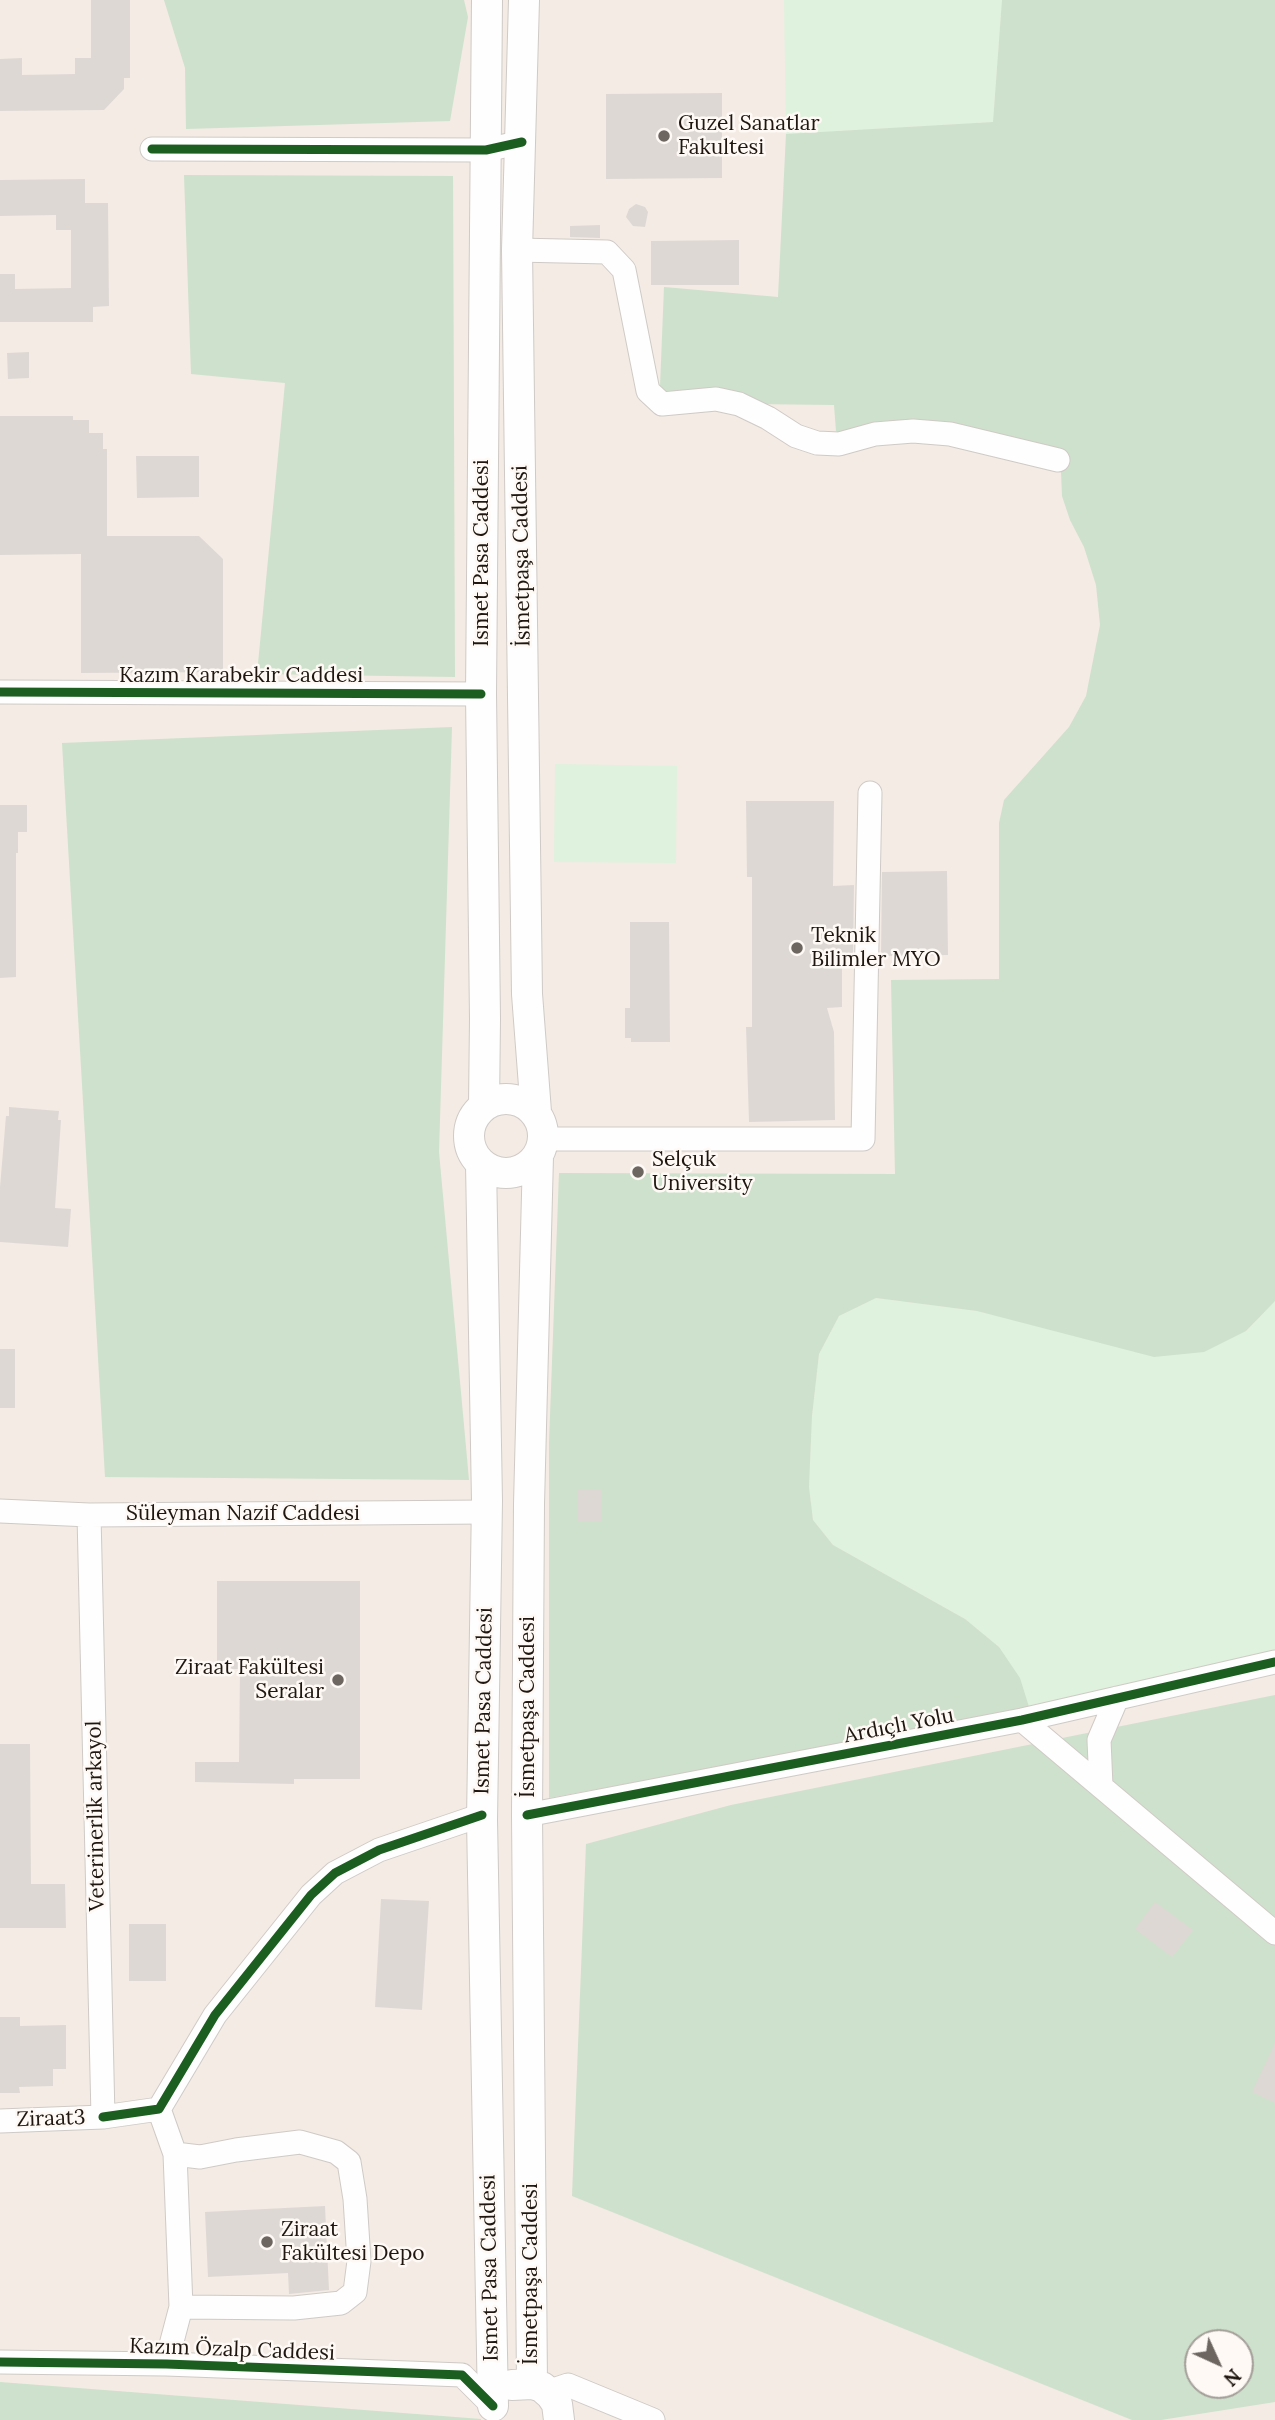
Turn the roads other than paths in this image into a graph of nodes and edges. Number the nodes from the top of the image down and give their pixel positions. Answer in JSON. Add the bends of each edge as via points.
{"nodes":[{"id":1,"x":487,"y":0,"type":"edge"},
{"id":2,"x":524,"y":0,"type":"edge"},
{"id":3,"x":522,"y":142,"type":"junction"},
{"id":4,"x":152,"y":149,"type":"dead end"},
{"id":5,"x":486,"y":150,"type":"junction"},
{"id":6,"x":517,"y":250,"type":"junction"},
{"id":7,"x":1058,"y":460,"type":"dead end"},
{"id":8,"x":0,"y":692,"type":"edge"},
{"id":9,"x":481,"y":694,"type":"junction"},
{"id":10,"x":870,"y":793,"type":"dead end"},
{"id":11,"x":484,"y":1106,"type":"junction"},
{"id":12,"x":539,"y":1136,"type":"junction"},
{"id":13,"x":481,"y":1164,"type":"junction"},
{"id":14,"x":0,"y":1511,"type":"edge"},
{"id":15,"x":486,"y":1512,"type":"junction"},
{"id":16,"x":89,"y":1515,"type":"junction"},
{"id":17,"x":1275,"y":1662,"type":"edge"},
{"id":18,"x":1117,"y":1699,"type":"junction"},
{"id":19,"x":1022,"y":1720,"type":"junction"},
{"id":20,"x":1101,"y":1786,"type":"junction"},
{"id":21,"x":482,"y":1815,"type":"junction"},
{"id":22,"x":527,"y":1815,"type":"junction"},
{"id":23,"x":1275,"y":1933,"type":"edge"},
{"id":24,"x":159,"y":2109,"type":"junction"},
{"id":25,"x":103,"y":2118,"type":"junction"},
{"id":26,"x":0,"y":2121,"type":"edge"},
{"id":27,"x":175,"y":2154,"type":"junction"},
{"id":28,"x":181,"y":2307,"type":"junction"},
{"id":29,"x":0,"y":2362,"type":"edge"},
{"id":30,"x":166,"y":2364,"type":"junction"},
{"id":31,"x":540,"y":2388,"type":"junction"},
{"id":32,"x":492,"y":2413,"type":"edge"},
{"id":33,"x":559,"y":2420,"type":"edge"},
{"id":34,"x":653,"y":2420,"type":"edge"}],
"edges":[{"from":1,"to":5,"type":"main road","name":"Ismet Pasa Caddesi"},
{"from":2,"to":3,"type":"main road","name":"İsmetpaşa Caddesi"},
{"from":3,"to":5,"type":"street"},
{"from":3,"to":6,"type":"main road","name":"İsmetpaşa Caddesi"},
{"from":4,"to":5,"type":"street"},
{"from":5,"to":9,"type":"main road","name":"Ismet Pasa Caddesi"},
{"from":6,"to":7,"type":"street","via":[[607,252],[624,270],[648,391],[662,404],[716,399],[739,404],[817,443],[925,432]]},
{"from":6,"to":12,"type":"main road","name":"İsmetpaşa Caddesi","via":[[527,994]]},
{"from":8,"to":9,"type":"street","name":"Kazım Karabekir Caddesi"},
{"from":9,"to":11,"type":"main road","name":"Ismet Pasa Caddesi"},
{"from":10,"to":12,"type":"street","via":[[863,1139]]},
{"from":11,"to":12,"type":"main road","via":[[516,1100]]},
{"from":11,"to":13,"type":"main road","via":[[475,1116],[469,1141]]},
{"from":12,"to":13,"type":"main road","via":[[529,1166],[517,1172],[492,1171]]},
{"from":12,"to":22,"type":"main road","name":"İsmetpaşa Caddesi"},
{"from":13,"to":15,"type":"main road","name":"Ismet Pasa Caddesi"},
{"from":14,"to":16,"type":"street","name":"Süleyman Nazif Caddesi"},
{"from":15,"to":16,"type":"street","name":"Süleyman Nazif Caddesi"},
{"from":15,"to":21,"type":"main road","name":"Ismet Pasa Caddesi"},
{"from":16,"to":25,"type":"street","name":"Veterinerlik arkayol"},
{"from":17,"to":18,"type":"street","name":"Ardıçlı Yolu"},
{"from":18,"to":19,"type":"street","name":"Ardıçlı Yolu"},
{"from":18,"to":20,"type":"street","via":[[1099,1740]]},
{"from":19,"to":20,"type":"street"},
{"from":19,"to":22,"type":"street","name":"Ardıçlı Yolu"},
{"from":20,"to":23,"type":"street"},
{"from":21,"to":24,"type":"street","via":[[379,1850],[335,1873],[311,1895],[215,2015]]},
{"from":21,"to":32,"type":"main road","name":"Ismet Pasa Caddesi"},
{"from":22,"to":31,"type":"main road","name":"İsmetpaşa Caddesi"},
{"from":24,"to":25,"type":"street","name":"Ziraat3"},
{"from":24,"to":27,"type":"street"},
{"from":25,"to":26,"type":"street","name":"Ziraat3"},
{"from":27,"to":28,"type":"street"},
{"from":27,"to":28,"type":"street","via":[[200,2157],[300,2142],[336,2152],[349,2162],[359,2261],[355,2292],[341,2303],[294,2308]]},
{"from":28,"to":30,"type":"street"},
{"from":29,"to":30,"type":"street","name":"Kazım Özalp Caddesi"},
{"from":30,"to":32,"type":"street","name":"Kazım Özalp Caddesi","via":[[462,2375]]},
{"from":31,"to":32,"type":"main road","via":[[520,2383],[510,2386],[501,2393]]},
{"from":31,"to":33,"type":"main road","via":[[557,2404]]},
{"from":31,"to":34,"type":"street","via":[[568,2385]]}]}
